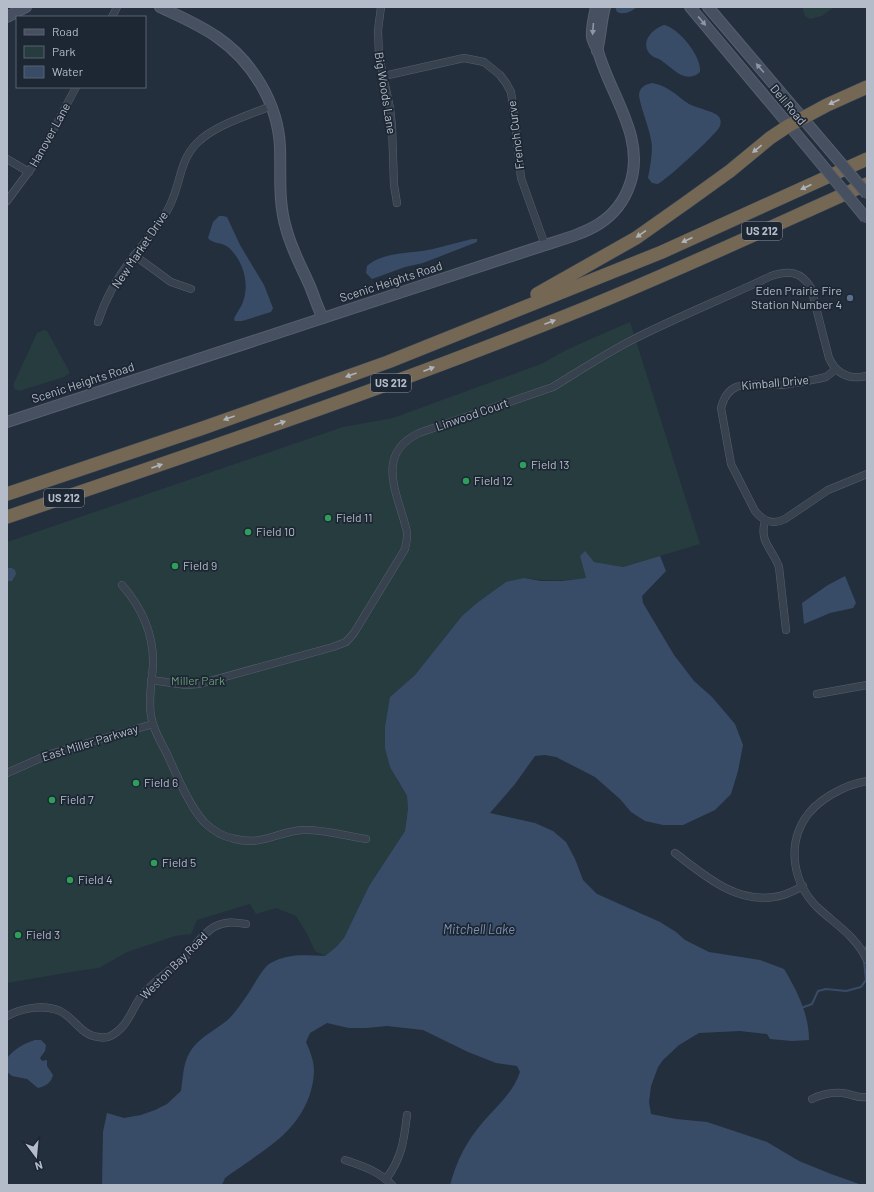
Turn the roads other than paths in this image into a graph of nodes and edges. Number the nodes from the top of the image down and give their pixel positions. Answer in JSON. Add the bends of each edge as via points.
{"nodes":[{"id":1,"x":26,"y":7,"type":"edge"},
{"id":2,"x":117,"y":7,"type":"edge"},
{"id":3,"x":160,"y":7,"type":"edge"},
{"id":4,"x":381,"y":7,"type":"edge"},
{"id":5,"x":596,"y":7,"type":"edge"},
{"id":6,"x":605,"y":7,"type":"edge"},
{"id":7,"x":690,"y":7,"type":"edge"},
{"id":8,"x":708,"y":7,"type":"edge"},
{"id":9,"x":112,"y":16,"type":"edge"},
{"id":10,"x":7,"y":17,"type":"edge"},
{"id":11,"x":597,"y":51,"type":"junction"},
{"id":12,"x":384,"y":76,"type":"junction"},
{"id":13,"x":867,"y":87,"type":"edge"},
{"id":14,"x":75,"y":88,"type":"edge"},
{"id":15,"x":271,"y":106,"type":"junction"},
{"id":16,"x":803,"y":119,"type":"junction"},
{"id":17,"x":788,"y":126,"type":"junction"},
{"id":18,"x":7,"y":159,"type":"edge"},
{"id":19,"x":867,"y":159,"type":"edge"},
{"id":20,"x":28,"y":172,"type":"junction"},
{"id":21,"x":867,"y":184,"type":"edge"},
{"id":22,"x":867,"y":194,"type":"edge"},
{"id":23,"x":7,"y":201,"type":"edge"},
{"id":24,"x":397,"y":203,"type":"dead end"},
{"id":25,"x":866,"y":219,"type":"edge"},
{"id":26,"x":545,"y":245,"type":"junction"},
{"id":27,"x":134,"y":255,"type":"junction"},
{"id":28,"x":658,"y":278,"type":"junction"},
{"id":29,"x":191,"y":289,"type":"dead end"},
{"id":30,"x":323,"y":318,"type":"junction"},
{"id":31,"x":98,"y":322,"type":"dead end"},
{"id":32,"x":388,"y":362,"type":"junction"},
{"id":33,"x":836,"y":369,"type":"junction"},
{"id":34,"x":867,"y":376,"type":"edge"},
{"id":35,"x":7,"y":422,"type":"edge"},
{"id":36,"x":111,"y":458,"type":"junction"},
{"id":37,"x":867,"y":474,"type":"edge"},
{"id":38,"x":121,"y":478,"type":"junction"},
{"id":39,"x":7,"y":487,"type":"edge"},
{"id":40,"x":7,"y":494,"type":"edge"},
{"id":41,"x":7,"y":517,"type":"edge"},
{"id":42,"x":765,"y":521,"type":"junction"},
{"id":43,"x":7,"y":524,"type":"edge"},
{"id":44,"x":122,"y":585,"type":"dead end"},
{"id":45,"x":786,"y":630,"type":"dead end"},
{"id":46,"x":151,"y":680,"type":"junction"},
{"id":47,"x":867,"y":685,"type":"edge"},
{"id":48,"x":817,"y":694,"type":"dead end"},
{"id":49,"x":153,"y":724,"type":"junction"},
{"id":50,"x":7,"y":773,"type":"edge"},
{"id":51,"x":867,"y":781,"type":"edge"},
{"id":52,"x":366,"y":839,"type":"dead end"},
{"id":53,"x":675,"y":853,"type":"dead end"},
{"id":54,"x":803,"y":886,"type":"junction"},
{"id":55,"x":246,"y":924,"type":"dead end"},
{"id":56,"x":867,"y":960,"type":"edge"},
{"id":57,"x":7,"y":1016,"type":"edge"},
{"id":58,"x":867,"y":1097,"type":"edge"},
{"id":59,"x":812,"y":1099,"type":"dead end"},
{"id":60,"x":408,"y":1115,"type":"dead end"},
{"id":61,"x":344,"y":1160,"type":"dead end"},
{"id":62,"x":386,"y":1179,"type":"junction"},
{"id":63,"x":392,"y":1185,"type":"edge"}],
"edges":[{"from":1,"to":10,"type":"street"},
{"from":2,"to":9,"type":"street"},
{"from":3,"to":15,"type":"street","via":[[201,27],[231,47],[254,74]]},
{"from":4,"to":12,"type":"street","name":"Big Woods Lane","via":[[378,43]]},
{"from":5,"to":11,"type":"street","name":"Scenic Heights Road","one_way":true,"via":[[592,37]]},
{"from":6,"to":11,"type":"street"},
{"from":7,"to":17,"type":"street","name":"Dell Road","one_way":true},
{"from":16,"to":8,"type":"street","name":"Dell Road","one_way":true},
{"from":11,"to":26,"type":"street","name":"Scenic Heights Road","via":[[633,140],[633,175],[623,200],[606,219],[588,231]]},
{"from":12,"to":24,"type":"street","name":"Big Woods Lane","via":[[392,126]]},
{"from":12,"to":26,"type":"street","name":"French Curve","via":[[464,58],[484,62],[500,75],[511,92],[521,178]]},
{"from":13,"to":16,"type":"highway","one_way":true},
{"from":14,"to":20,"type":"street","name":"Hanover Lane","via":[[48,142]]},
{"from":15,"to":27,"type":"street","name":"New Market Drive","via":[[219,128],[197,143],[183,165],[167,212]]},
{"from":15,"to":30,"type":"street","via":[[280,146],[280,190],[286,228]]},
{"from":16,"to":17,"type":"highway"},
{"from":16,"to":22,"type":"street","name":"Dell Road","bridge":true},
{"from":17,"to":25,"type":"street","name":"Dell Road","bridge":true},
{"from":17,"to":32,"type":"highway","one_way":true,"via":[[636,238],[529,299]]},
{"from":18,"to":20,"type":"street"},
{"from":19,"to":32,"type":"highway","number":"US 212","one_way":true,"via":[[662,252]]},
{"from":20,"to":23,"type":"street","name":"Hanover Lane"},
{"from":21,"to":28,"type":"highway","number":"US 212"},
{"from":22,"to":28,"type":"highway","via":[[828,208],[716,258]]},
{"from":26,"to":30,"type":"street","name":"Scenic Heights Road"},
{"from":27,"to":29,"type":"street","via":[[171,282]]},
{"from":27,"to":31,"type":"street","name":"New Market Drive","via":[[116,284]]},
{"from":38,"to":28,"type":"highway","number":"US 212","one_way":true,"via":[[355,397]]},
{"from":30,"to":35,"type":"street","name":"Scenic Heights Road"},
{"from":32,"to":36,"type":"highway","number":"US 212","one_way":true},
{"from":33,"to":34,"type":"street","via":[[842,375],[851,378]]},
{"from":33,"to":42,"type":"street","name":"Kimball Drive","via":[[822,378],[776,385],[742,385],[728,393],[723,400],[722,417],[731,464],[755,511]]},
{"from":33,"to":46,"type":"street","name":"Linwood Court","via":[[829,358],[807,280],[783,272],[632,340],[553,387],[419,433],[398,449],[392,469],[393,484],[407,532],[405,549],[346,642],[199,684],[186,685]]},
{"from":36,"to":39,"type":"highway"},
{"from":36,"to":40,"type":"highway","number":"US 212"},
{"from":37,"to":42,"type":"street","via":[[828,490],[779,522]]},
{"from":38,"to":41,"type":"highway","number":"US 212"},
{"from":38,"to":43,"type":"highway","via":[[83,497]]},
{"from":42,"to":45,"type":"street","via":[[763,534],[766,545],[779,567]]},
{"from":44,"to":46,"type":"street","via":[[136,601],[148,627],[153,650]]},
{"from":46,"to":49,"type":"street","via":[[149,698]]},
{"from":47,"to":48,"type":"street"},
{"from":49,"to":50,"type":"street","name":"East Miller Parkway","via":[[50,754]]},
{"from":49,"to":52,"type":"street","via":[[181,784],[198,813],[204,822],[218,832],[234,839],[252,841],[304,830]]},
{"from":51,"to":54,"type":"street","via":[[830,796],[815,807],[803,821],[796,838],[794,862]]},
{"from":53,"to":54,"type":"street","via":[[719,886],[749,896],[774,898]]},
{"from":54,"to":56,"type":"street","via":[[816,906],[848,933]]},
{"from":55,"to":57,"type":"street","name":"Weston Bay Road","via":[[225,923],[206,932],[185,956],[149,988],[125,1024],[112,1036],[104,1038],[86,1034],[66,1015],[49,1008],[25,1009]]},
{"from":58,"to":59,"type":"street","via":[[830,1092]]},
{"from":60,"to":62,"type":"street","via":[[399,1158]]},
{"from":61,"to":62,"type":"street"},
{"from":62,"to":63,"type":"street"}]}
